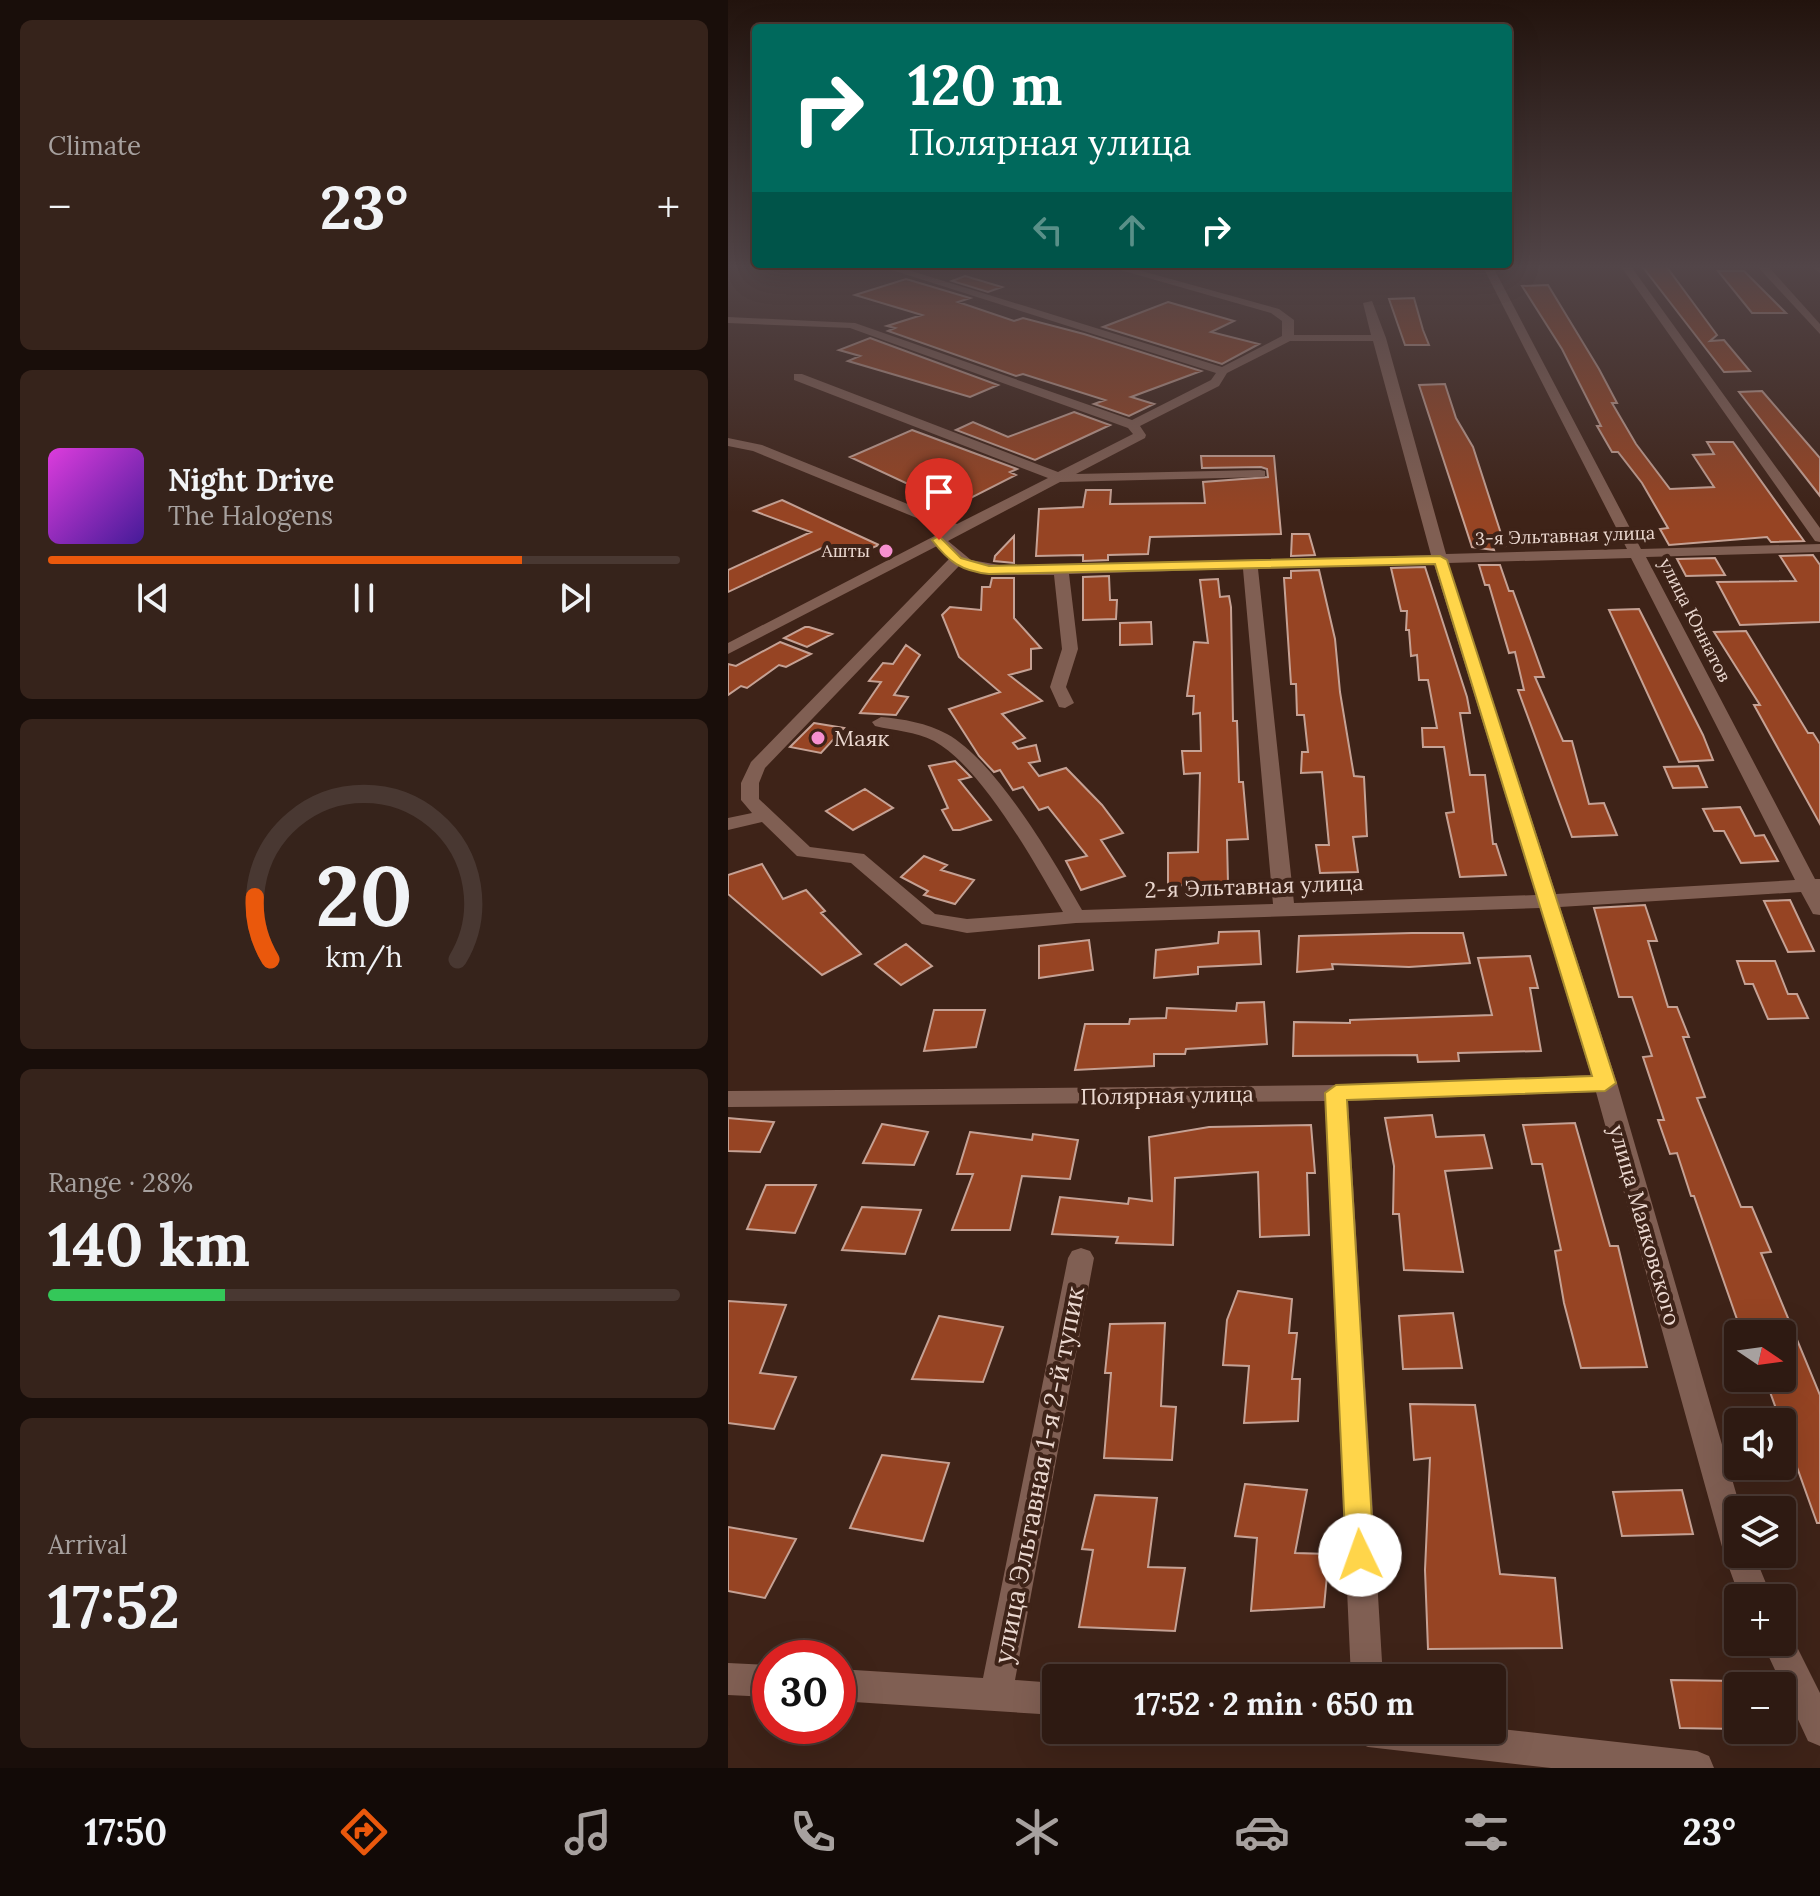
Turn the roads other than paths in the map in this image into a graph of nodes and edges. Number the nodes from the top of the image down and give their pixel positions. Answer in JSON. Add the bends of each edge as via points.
{"nodes":[{"id":1,"x":914,"y":348,"type":"edge"},
{"id":2,"x":1147,"y":348,"type":"edge"},
{"id":3,"x":1269,"y":348,"type":"edge"},
{"id":4,"x":1383,"y":348,"type":"edge"},
{"id":5,"x":1531,"y":348,"type":"edge"},
{"id":6,"x":1684,"y":348,"type":"edge"},
{"id":7,"x":1223,"y":371,"type":"junction"},
{"id":8,"x":798,"y":377,"type":"dead end"},
{"id":9,"x":1133,"y":425,"type":"junction"},
{"id":10,"x":728,"y":442,"type":"edge"},
{"id":11,"x":1260,"y":474,"type":"dead end"},
{"id":12,"x":1061,"y":478,"type":"junction"},
{"id":13,"x":958,"y":530,"type":"junction"},
{"id":14,"x":1820,"y":538,"type":"edge"},
{"id":15,"x":939,"y":540,"type":"junction"},
{"id":16,"x":1820,"y":548,"type":"edge"},
{"id":17,"x":1639,"y":553,"type":"junction"},
{"id":18,"x":1440,"y":560,"type":"junction"},
{"id":19,"x":956,"y":561,"type":"junction"},
{"id":20,"x":1250,"y":564,"type":"junction"},
{"id":21,"x":1061,"y":568,"type":"junction"},
{"id":22,"x":728,"y":649,"type":"edge"},
{"id":23,"x":1065,"y":703,"type":"dead end"},
{"id":24,"x":881,"y":722,"type":"dead end"},
{"id":25,"x":766,"y":815,"type":"junction"},
{"id":26,"x":728,"y":824,"type":"edge"},
{"id":27,"x":1814,"y":885,"type":"edge"},
{"id":28,"x":1550,"y":901,"type":"junction"},
{"id":29,"x":1284,"y":908,"type":"junction"},
{"id":30,"x":1820,"y":909,"type":"edge"},
{"id":31,"x":1076,"y":917,"type":"junction"},
{"id":32,"x":1605,"y":1083,"type":"junction"},
{"id":33,"x":1336,"y":1093,"type":"junction"},
{"id":34,"x":728,"y":1099,"type":"edge"},
{"id":35,"x":1081,"y":1258,"type":"dead end"},
{"id":36,"x":1724,"y":1504,"type":"edge"},
{"id":37,"x":1785,"y":1656,"type":"edge"},
{"id":38,"x":1366,"y":1664,"type":"edge"},
{"id":39,"x":728,"y":1679,"type":"edge"},
{"id":40,"x":752,"y":1680,"type":"edge"},
{"id":41,"x":856,"y":1686,"type":"edge"},
{"id":42,"x":996,"y":1692,"type":"junction"},
{"id":43,"x":1042,"y":1697,"type":"edge"},
{"id":44,"x":1820,"y":1729,"type":"edge"},
{"id":45,"x":1490,"y":1744,"type":"edge"},
{"id":46,"x":1697,"y":1768,"type":"edge"}],
"edges":[{"from":1,"to":9,"type":"street"},
{"from":2,"to":7,"type":"street"},
{"from":3,"to":7,"type":"street"},
{"from":4,"to":18,"type":"street","name":"улица Маяковского"},
{"from":5,"to":17,"type":"street","name":"улица Юннатов"},
{"from":6,"to":14,"type":"street"},
{"from":7,"to":9,"type":"street","via":[[1215,383]]},
{"from":8,"to":12,"type":"street"},
{"from":9,"to":12,"type":"street","via":[[1140,435]]},
{"from":10,"to":13,"type":"street","via":[[757,448]]},
{"from":11,"to":12,"type":"street"},
{"from":12,"to":13,"type":"street"},
{"from":13,"to":15,"type":"street"},
{"from":15,"to":19,"type":"street"},
{"from":15,"to":22,"type":"street"},
{"from":16,"to":17,"type":"street","name":"3-я Эльтавная улица"},
{"from":17,"to":18,"type":"street","name":"3-я Эльтавная улица"},
{"from":17,"to":27,"type":"street","name":"улица Юннатов"},
{"from":18,"to":20,"type":"street","name":"3-я Эльтавная улица"},
{"from":18,"to":28,"type":"street","name":"улица Маяковского"},
{"from":19,"to":21,"type":"street","name":"3-я Эльтавная улица","via":[[989,570]]},
{"from":19,"to":25,"type":"street","via":[[757,766],[750,800]]},
{"from":20,"to":21,"type":"street","name":"3-я Эльтавная улица"},
{"from":20,"to":29,"type":"street"},
{"from":21,"to":23,"type":"street","via":[[1070,649],[1058,687]]},
{"from":24,"to":31,"type":"street","via":[[945,739],[975,767]]},
{"from":25,"to":26,"type":"street"},
{"from":25,"to":31,"type":"street","name":"2-я Эльтавная улица","via":[[804,852],[857,858],[929,919],[967,926]]},
{"from":27,"to":28,"type":"street","name":"2-я Эльтавная улица"},
{"from":27,"to":30,"type":"street","name":"улица Юннатов"},
{"from":28,"to":29,"type":"street","name":"2-я Эльтавная улица"},
{"from":28,"to":32,"type":"street","name":"улица Маяковского"},
{"from":29,"to":31,"type":"street","name":"2-я Эльтавная улица"},
{"from":32,"to":33,"type":"street","name":"Полярная улица"},
{"from":32,"to":36,"type":"street","name":"улица Маяковского"},
{"from":33,"to":34,"type":"street","name":"Полярная улица"},
{"from":33,"to":38,"type":"street"},
{"from":35,"to":42,"type":"street","name":"улица Эльтавная 1-я 2-й тупик"},
{"from":37,"to":44,"type":"street"},
{"from":39,"to":40,"type":"street"},
{"from":41,"to":42,"type":"street"},
{"from":42,"to":43,"type":"street"},
{"from":45,"to":46,"type":"street"}]}
